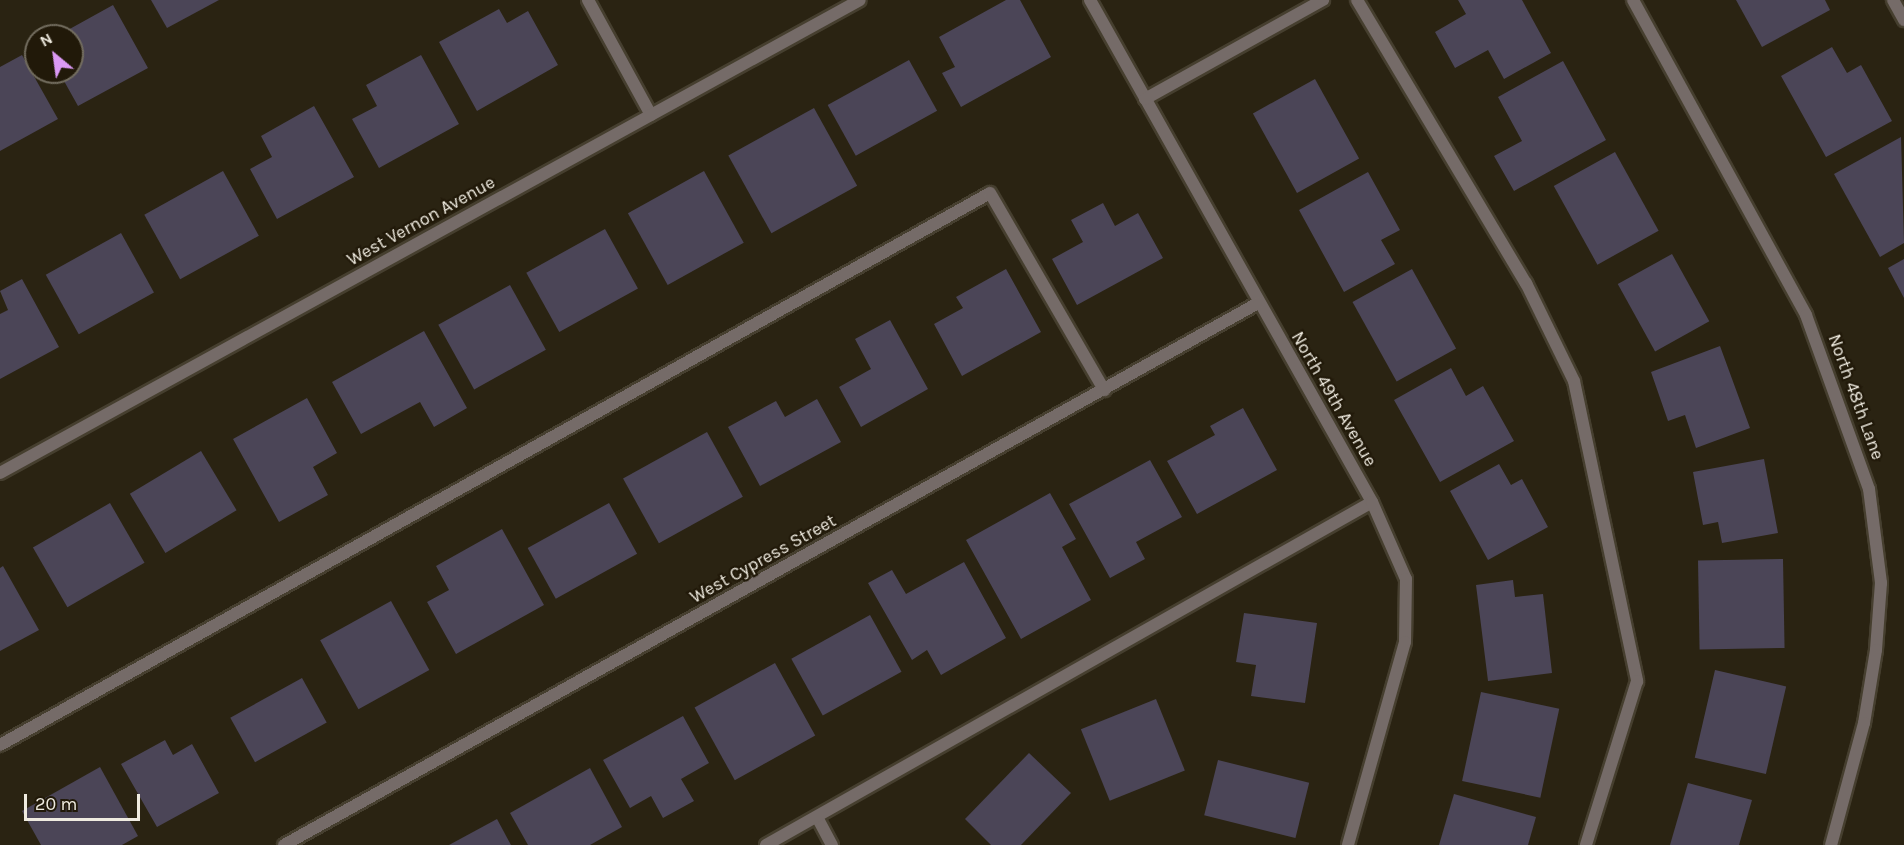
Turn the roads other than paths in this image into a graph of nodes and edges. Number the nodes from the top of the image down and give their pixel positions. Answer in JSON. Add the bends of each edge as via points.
{"nodes":[{"id":1,"x":588,"y":0,"type":"edge"},
{"id":2,"x":860,"y":0,"type":"edge"},
{"id":3,"x":1090,"y":0,"type":"edge"},
{"id":4,"x":1323,"y":0,"type":"edge"},
{"id":5,"x":1357,"y":0,"type":"edge"},
{"id":6,"x":1634,"y":0,"type":"edge"},
{"id":7,"x":1893,"y":0,"type":"edge"},
{"id":8,"x":1904,"y":20,"type":"edge"},
{"id":9,"x":1144,"y":99,"type":"junction"},
{"id":10,"x":651,"y":115,"type":"junction"},
{"id":11,"x":1258,"y":303,"type":"junction"},
{"id":12,"x":1104,"y":390,"type":"junction"},
{"id":13,"x":0,"y":473,"type":"edge"},
{"id":14,"x":1372,"y":502,"type":"junction"},
{"id":15,"x":0,"y":745,"type":"edge"},
{"id":16,"x":817,"y":817,"type":"junction"},
{"id":17,"x":284,"y":845,"type":"edge"},
{"id":18,"x":766,"y":845,"type":"edge"},
{"id":19,"x":832,"y":845,"type":"edge"},
{"id":20,"x":1348,"y":845,"type":"edge"},
{"id":21,"x":1586,"y":845,"type":"edge"},
{"id":22,"x":1831,"y":845,"type":"edge"}],
"edges":[{"from":1,"to":10,"type":"street"},
{"from":2,"to":10,"type":"street","name":"West Vernon Avenue"},
{"from":3,"to":9,"type":"street","name":"North 49th Avenue"},
{"from":4,"to":9,"type":"street"},
{"from":5,"to":21,"type":"street","via":[[1526,283],[1574,381],[1637,681]]},
{"from":6,"to":22,"type":"street","name":"North 48th Lane","via":[[1806,315],[1869,489],[1881,583],[1876,650],[1864,723]]},
{"from":7,"to":8,"type":"street"},
{"from":9,"to":11,"type":"street","name":"North 49th Avenue"},
{"from":10,"to":13,"type":"street","name":"West Vernon Avenue"},
{"from":11,"to":12,"type":"street","name":"West Cypress Street"},
{"from":11,"to":14,"type":"street","name":"North 49th Avenue"},
{"from":12,"to":15,"type":"street","via":[[990,193]]},
{"from":12,"to":17,"type":"street","name":"West Cypress Street"},
{"from":14,"to":16,"type":"street"},
{"from":14,"to":20,"type":"street","name":"North 49th Avenue","via":[[1406,579],[1405,642]]},
{"from":16,"to":18,"type":"street"},
{"from":16,"to":19,"type":"street"}]}
